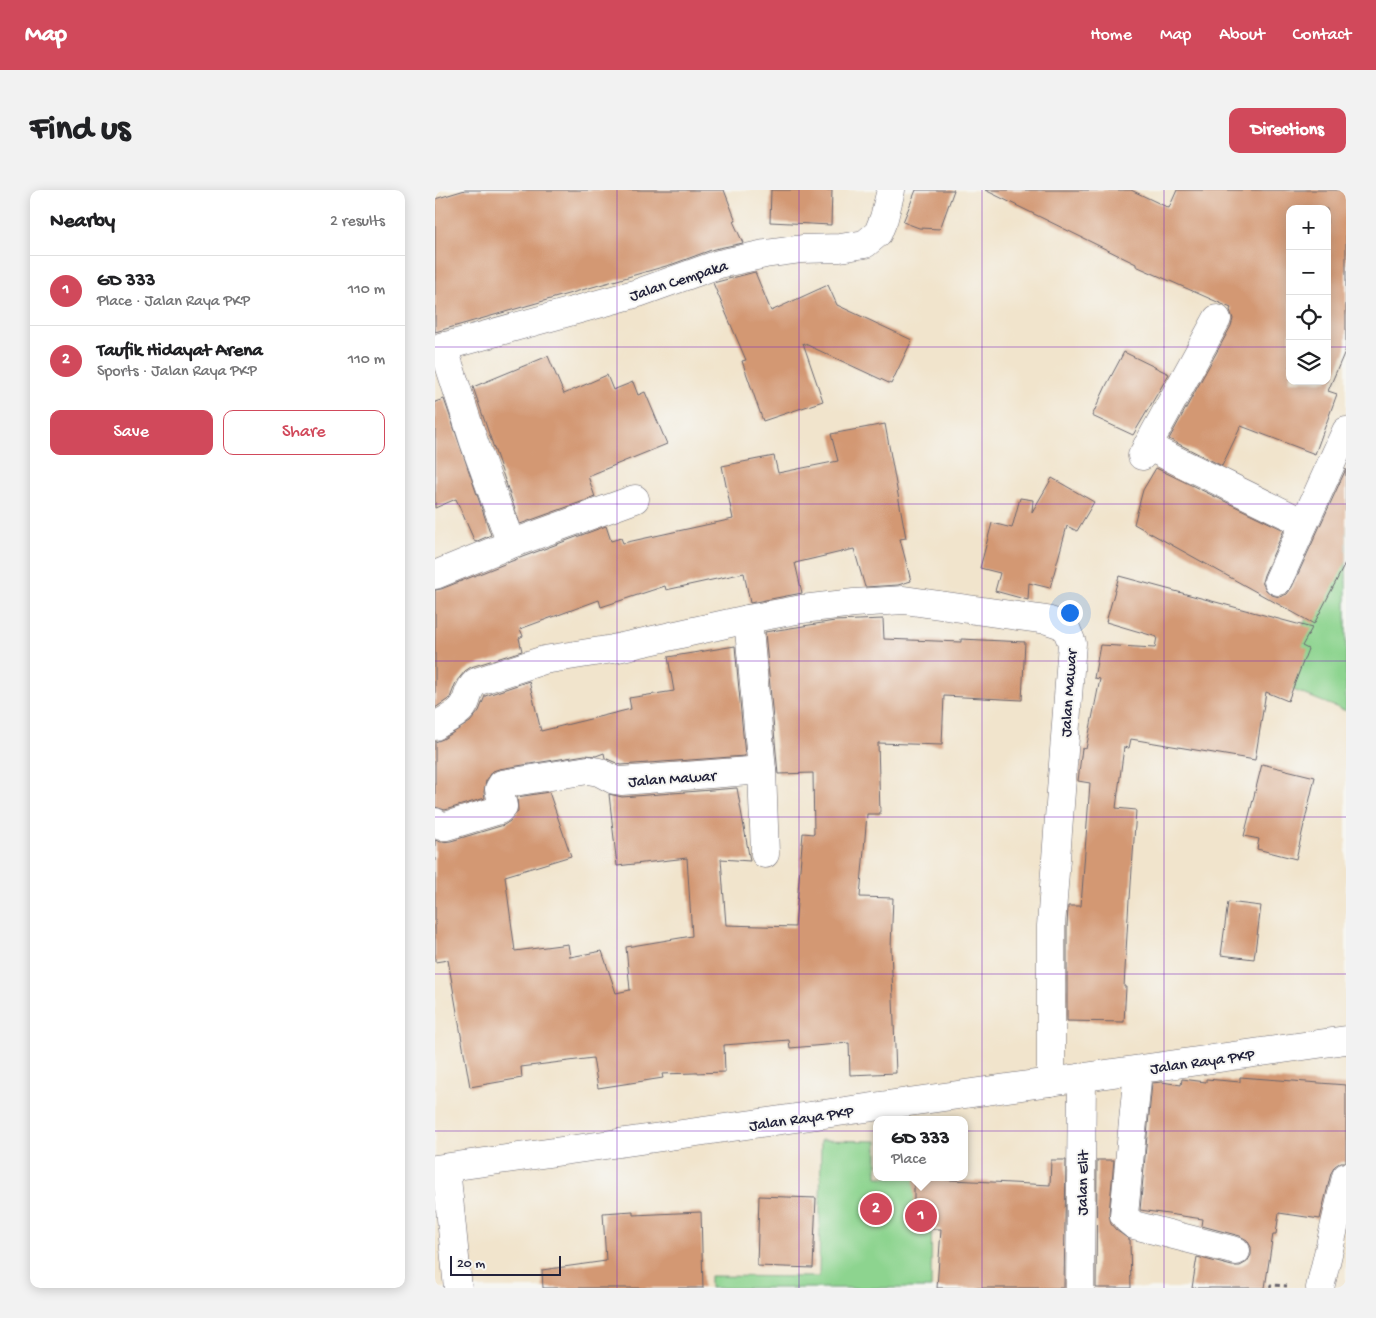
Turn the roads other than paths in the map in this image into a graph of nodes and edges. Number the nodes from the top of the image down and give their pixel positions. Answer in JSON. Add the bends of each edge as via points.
{"nodes":[{"id":1,"x":891,"y":190,"type":"edge"},
{"id":2,"x":1217,"y":319,"type":"dead end"},
{"id":3,"x":439,"y":348,"type":"edge"},
{"id":4,"x":1346,"y":431,"type":"edge"},
{"id":5,"x":635,"y":499,"type":"dead end"},
{"id":6,"x":1304,"y":523,"type":"junction"},
{"id":7,"x":511,"y":544,"type":"junction"},
{"id":8,"x":435,"y":575,"type":"edge"},
{"id":9,"x":1277,"y":581,"type":"dead end"},
{"id":10,"x":748,"y":619,"type":"junction"},
{"id":11,"x":435,"y":726,"type":"edge"},
{"id":12,"x":762,"y":770,"type":"junction"},
{"id":13,"x":435,"y":822,"type":"edge"},
{"id":14,"x":765,"y":854,"type":"dead end"},
{"id":15,"x":1346,"y":1040,"type":"edge"},
{"id":16,"x":1138,"y":1070,"type":"junction"},
{"id":17,"x":1082,"y":1078,"type":"junction"},
{"id":18,"x":1051,"y":1082,"type":"junction"},
{"id":19,"x":441,"y":1169,"type":"edge"},
{"id":20,"x":1346,"y":1177,"type":"edge"},
{"id":21,"x":1236,"y":1251,"type":"dead end"},
{"id":22,"x":458,"y":1288,"type":"edge"},
{"id":23,"x":1080,"y":1288,"type":"edge"},
{"id":24,"x":1320,"y":1288,"type":"edge"}],
"edges":[{"from":1,"to":3,"type":"street","name":"Jalan Cempaka","via":[[878,233],[865,244],[765,254],[719,264],[638,294]]},
{"from":2,"to":6,"type":"street","via":[[1145,451]]},
{"from":3,"to":7,"type":"street"},
{"from":4,"to":6,"type":"street"},
{"from":5,"to":7,"type":"street"},
{"from":6,"to":9,"type":"street"},
{"from":7,"to":8,"type":"street"},
{"from":10,"to":11,"type":"street","name":"Jalan Mawar","via":[[613,649],[544,660],[476,682],[468,689],[463,706],[454,716]]},
{"from":10,"to":12,"type":"street"},
{"from":10,"to":18,"type":"street","name":"Jalan Mawar","via":[[802,609],[904,600],[1047,620],[1065,626],[1072,643],[1051,926]]},
{"from":12,"to":13,"type":"street","name":"Jalan Mawar","via":[[621,781],[592,770],[551,776],[502,784],[499,789],[503,806],[499,810],[446,826]]},
{"from":12,"to":14,"type":"street"},
{"from":15,"to":16,"type":"street","name":"Jalan Raya PKP"},
{"from":16,"to":17,"type":"street","name":"Jalan Raya PKP"},
{"from":16,"to":21,"type":"street","via":[[1127,1220],[1134,1225]]},
{"from":17,"to":18,"type":"street","name":"Jalan Raya PKP"},
{"from":17,"to":23,"type":"street","name":"Jalan Elit"},
{"from":18,"to":19,"type":"street","name":"Jalan Raya PKP"},
{"from":19,"to":22,"type":"street"},
{"from":20,"to":24,"type":"street"}]}
